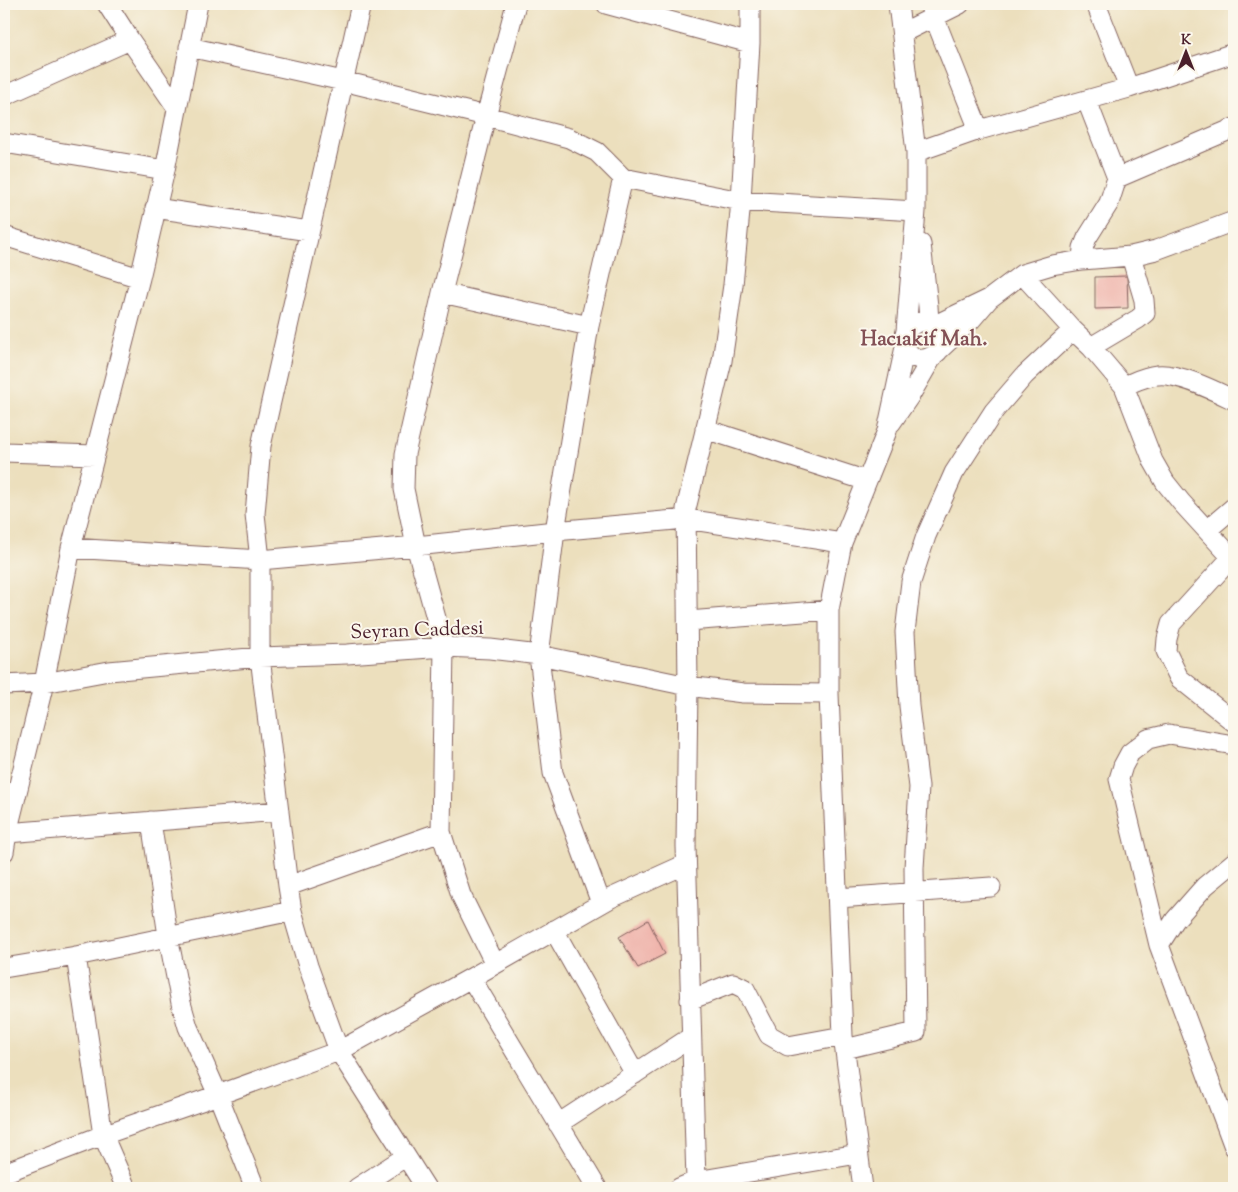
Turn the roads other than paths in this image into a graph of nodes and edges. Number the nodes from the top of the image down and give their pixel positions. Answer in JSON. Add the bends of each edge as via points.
{"nodes":[{"id":1,"x":107,"y":4,"type":"edge"},
{"id":2,"x":198,"y":4,"type":"edge"},
{"id":3,"x":361,"y":4,"type":"edge"},
{"id":4,"x":516,"y":4,"type":"edge"},
{"id":5,"x":606,"y":4,"type":"edge"},
{"id":6,"x":750,"y":4,"type":"edge"},
{"id":7,"x":898,"y":4,"type":"edge"},
{"id":8,"x":960,"y":4,"type":"edge"},
{"id":9,"x":1096,"y":4,"type":"edge"},
{"id":10,"x":932,"y":10,"type":"edge"},
{"id":11,"x":902,"y":34,"type":"junction"},
{"id":12,"x":130,"y":40,"type":"junction"},
{"id":13,"x":750,"y":43,"type":"junction"},
{"id":14,"x":189,"y":47,"type":"junction"},
{"id":15,"x":1234,"y":53,"type":"edge"},
{"id":16,"x":344,"y":82,"type":"junction"},
{"id":17,"x":1129,"y":88,"type":"junction"},
{"id":18,"x":4,"y":96,"type":"edge"},
{"id":19,"x":1087,"y":101,"type":"junction"},
{"id":20,"x":178,"y":108,"type":"junction"},
{"id":21,"x":486,"y":116,"type":"junction"},
{"id":22,"x":1234,"y":128,"type":"edge"},
{"id":23,"x":979,"y":130,"type":"junction"},
{"id":24,"x":4,"y":143,"type":"edge"},
{"id":25,"x":916,"y":152,"type":"junction"},
{"id":26,"x":165,"y":170,"type":"junction"},
{"id":27,"x":623,"y":178,"type":"junction"},
{"id":28,"x":1116,"y":178,"type":"junction"},
{"id":29,"x":741,"y":201,"type":"junction"},
{"id":30,"x":156,"y":208,"type":"junction"},
{"id":31,"x":916,"y":211,"type":"junction"},
{"id":32,"x":1234,"y":221,"type":"edge"},
{"id":33,"x":309,"y":231,"type":"junction"},
{"id":34,"x":4,"y":236,"type":"edge"},
{"id":35,"x":1131,"y":256,"type":"junction"},
{"id":36,"x":1082,"y":260,"type":"junction"},
{"id":37,"x":1022,"y":274,"type":"junction"},
{"id":38,"x":140,"y":278,"type":"junction"},
{"id":39,"x":442,"y":293,"type":"junction"},
{"id":40,"x":989,"y":299,"type":"junction"},
{"id":41,"x":932,"y":324,"type":"junction"},
{"id":42,"x":589,"y":326,"type":"junction"},
{"id":43,"x":1073,"y":330,"type":"junction"},
{"id":44,"x":906,"y":339,"type":"junction"},
{"id":45,"x":1091,"y":347,"type":"junction"},
{"id":46,"x":936,"y":353,"type":"junction"},
{"id":47,"x":1124,"y":386,"type":"junction"},
{"id":48,"x":1234,"y":400,"type":"edge"},
{"id":49,"x":706,"y":429,"type":"junction"},
{"id":50,"x":887,"y":431,"type":"junction"},
{"id":51,"x":4,"y":452,"type":"edge"},
{"id":52,"x":95,"y":455,"type":"junction"},
{"id":53,"x":867,"y":481,"type":"junction"},
{"id":54,"x":1234,"y":507,"type":"edge"},
{"id":55,"x":686,"y":519,"type":"junction"},
{"id":56,"x":1206,"y":530,"type":"junction"},
{"id":57,"x":555,"y":531,"type":"junction"},
{"id":58,"x":842,"y":543,"type":"junction"},
{"id":59,"x":416,"y":546,"type":"junction"},
{"id":60,"x":71,"y":548,"type":"junction"},
{"id":61,"x":1233,"y":558,"type":"edge"},
{"id":62,"x":260,"y":560,"type":"junction"},
{"id":63,"x":829,"y":610,"type":"junction"},
{"id":64,"x":688,"y":621,"type":"junction"},
{"id":65,"x":444,"y":648,"type":"junction"},
{"id":66,"x":539,"y":655,"type":"junction"},
{"id":67,"x":260,"y":657,"type":"junction"},
{"id":68,"x":44,"y":683,"type":"junction"},
{"id":69,"x":4,"y":685,"type":"edge"},
{"id":70,"x":688,"y":686,"type":"junction"},
{"id":71,"x":829,"y":694,"type":"junction"},
{"id":72,"x":1234,"y":722,"type":"edge"},
{"id":73,"x":1234,"y":745,"type":"edge"},
{"id":74,"x":279,"y":811,"type":"junction"},
{"id":75,"x":151,"y":821,"type":"junction"},
{"id":76,"x":441,"y":832,"type":"junction"},
{"id":77,"x":7,"y":833,"type":"junction"},
{"id":78,"x":4,"y":852,"type":"edge"},
{"id":79,"x":1234,"y":862,"type":"edge"},
{"id":80,"x":686,"y":864,"type":"junction"},
{"id":81,"x":288,"y":886,"type":"junction"},
{"id":82,"x":991,"y":887,"type":"dead end"},
{"id":83,"x":914,"y":892,"type":"junction"},
{"id":84,"x":838,"y":898,"type":"junction"},
{"id":85,"x":601,"y":903,"type":"junction"},
{"id":86,"x":292,"y":911,"type":"junction"},
{"id":87,"x":554,"y":930,"type":"junction"},
{"id":88,"x":168,"y":936,"type":"junction"},
{"id":89,"x":1159,"y":945,"type":"junction"},
{"id":90,"x":76,"y":956,"type":"junction"},
{"id":91,"x":495,"y":964,"type":"junction"},
{"id":92,"x":4,"y":968,"type":"edge"},
{"id":93,"x":471,"y":978,"type":"junction"},
{"id":94,"x":690,"y":1000,"type":"junction"},
{"id":95,"x":691,"y":1037,"type":"junction"},
{"id":96,"x":844,"y":1042,"type":"junction"},
{"id":97,"x":339,"y":1051,"type":"junction"},
{"id":98,"x":635,"y":1074,"type":"junction"},
{"id":99,"x":218,"y":1095,"type":"junction"},
{"id":100,"x":558,"y":1124,"type":"junction"},
{"id":101,"x":103,"y":1135,"type":"junction"},
{"id":102,"x":1234,"y":1144,"type":"edge"},
{"id":103,"x":858,"y":1154,"type":"junction"},
{"id":104,"x":406,"y":1156,"type":"junction"},
{"id":105,"x":4,"y":1173,"type":"edge"},
{"id":106,"x":687,"y":1185,"type":"edge"},
{"id":107,"x":126,"y":1188,"type":"edge"},
{"id":108,"x":255,"y":1188,"type":"edge"},
{"id":109,"x":357,"y":1188,"type":"edge"},
{"id":110,"x":426,"y":1188,"type":"edge"},
{"id":111,"x":597,"y":1188,"type":"edge"},
{"id":112,"x":863,"y":1188,"type":"edge"}],
"edges":[{"from":1,"to":12,"type":"street"},
{"from":2,"to":14,"type":"street"},
{"from":3,"to":16,"type":"street"},
{"from":4,"to":21,"type":"street"},
{"from":5,"to":13,"type":"street"},
{"from":6,"to":13,"type":"street"},
{"from":7,"to":11,"type":"street"},
{"from":8,"to":10,"type":"street"},
{"from":9,"to":17,"type":"street"},
{"from":10,"to":11,"type":"street"},
{"from":10,"to":23,"type":"street"},
{"from":11,"to":25,"type":"street"},
{"from":12,"to":18,"type":"street"},
{"from":12,"to":20,"type":"street"},
{"from":13,"to":29,"type":"street"},
{"from":14,"to":16,"type":"street"},
{"from":14,"to":20,"type":"street"},
{"from":15,"to":17,"type":"street"},
{"from":16,"to":21,"type":"street"},
{"from":16,"to":33,"type":"street"},
{"from":17,"to":19,"type":"street"},
{"from":19,"to":23,"type":"street"},
{"from":19,"to":28,"type":"street"},
{"from":20,"to":26,"type":"street"},
{"from":21,"to":27,"type":"street","via":[[569,138],[597,152]]},
{"from":21,"to":39,"type":"street"},
{"from":22,"to":28,"type":"street"},
{"from":23,"to":25,"type":"street"},
{"from":24,"to":26,"type":"street"},
{"from":25,"to":31,"type":"street"},
{"from":26,"to":30,"type":"street"},
{"from":27,"to":29,"type":"street"},
{"from":27,"to":42,"type":"street"},
{"from":28,"to":36,"type":"street","via":[[1108,203],[1087,238]]},
{"from":29,"to":31,"type":"street"},
{"from":29,"to":49,"type":"street","via":[[722,361]]},
{"from":30,"to":33,"type":"street"},
{"from":30,"to":38,"type":"street"},
{"from":31,"to":41,"type":"street"},
{"from":31,"to":44,"type":"street"},
{"from":32,"to":35,"type":"street"},
{"from":33,"to":62,"type":"street","via":[[261,446],[255,514]]},
{"from":34,"to":38,"type":"street"},
{"from":35,"to":36,"type":"street"},
{"from":35,"to":45,"type":"street","via":[[1145,313]]},
{"from":36,"to":37,"type":"street"},
{"from":37,"to":40,"type":"street"},
{"from":37,"to":43,"type":"street"},
{"from":38,"to":52,"type":"street"},
{"from":39,"to":42,"type":"street"},
{"from":39,"to":59,"type":"street","via":[[405,454],[404,489]]},
{"from":40,"to":41,"type":"street"},
{"from":40,"to":46,"type":"street"},
{"from":41,"to":44,"type":"street","via":[[916,322],[910,326]]},
{"from":41,"to":46,"type":"street","via":[[942,337]]},
{"from":42,"to":57,"type":"street"},
{"from":43,"to":45,"type":"street"},
{"from":43,"to":83,"type":"street","via":[[1025,375],[989,418],[954,473],[926,536],[911,582],[905,632],[909,706],[919,787]]},
{"from":44,"to":46,"type":"street","via":[[908,352],[917,358],[928,358]]},
{"from":44,"to":50,"type":"street"},
{"from":45,"to":47,"type":"street"},
{"from":46,"to":50,"type":"street"},
{"from":47,"to":48,"type":"street","via":[[1168,374]]},
{"from":47,"to":56,"type":"street","via":[[1165,482]]},
{"from":49,"to":53,"type":"street"},
{"from":49,"to":55,"type":"street"},
{"from":50,"to":53,"type":"street"},
{"from":51,"to":52,"type":"street"},
{"from":52,"to":60,"type":"street"},
{"from":53,"to":58,"type":"street"},
{"from":54,"to":56,"type":"street"},
{"from":55,"to":57,"type":"street"},
{"from":55,"to":58,"type":"street"},
{"from":55,"to":64,"type":"street"},
{"from":56,"to":61,"type":"street"},
{"from":57,"to":59,"type":"street"},
{"from":57,"to":66,"type":"street"},
{"from":58,"to":63,"type":"street"},
{"from":59,"to":62,"type":"street"},
{"from":59,"to":65,"type":"street"},
{"from":60,"to":62,"type":"street"},
{"from":60,"to":68,"type":"street"},
{"from":61,"to":72,"type":"street","via":[[1171,624],[1166,652],[1179,678]]},
{"from":62,"to":67,"type":"street"},
{"from":63,"to":64,"type":"street"},
{"from":63,"to":71,"type":"street"},
{"from":64,"to":70,"type":"street"},
{"from":65,"to":66,"type":"street","name":"Seyran Caddesi"},
{"from":65,"to":67,"type":"street","name":"Seyran Caddesi"},
{"from":65,"to":76,"type":"street"},
{"from":66,"to":70,"type":"street","name":"Seyran Caddesi"},
{"from":66,"to":85,"type":"street","via":[[553,773]]},
{"from":67,"to":68,"type":"street","name":"Seyran Caddesi","via":[[109,671]]},
{"from":67,"to":74,"type":"street"},
{"from":68,"to":69,"type":"street","name":"Seyran Caddesi"},
{"from":68,"to":77,"type":"street"},
{"from":70,"to":71,"type":"street","name":"Seyran Caddesi","via":[[743,693]]},
{"from":70,"to":80,"type":"street"},
{"from":71,"to":84,"type":"street"},
{"from":73,"to":89,"type":"street","via":[[1169,734],[1148,739],[1130,753],[1123,766],[1119,779]]},
{"from":74,"to":75,"type":"street"},
{"from":74,"to":81,"type":"street"},
{"from":75,"to":77,"type":"street"},
{"from":75,"to":88,"type":"street"},
{"from":76,"to":81,"type":"street"},
{"from":76,"to":91,"type":"street","via":[[461,895]]},
{"from":77,"to":78,"type":"street"},
{"from":79,"to":89,"type":"street","via":[[1205,886],[1175,920]]},
{"from":80,"to":85,"type":"street"},
{"from":80,"to":94,"type":"street"},
{"from":81,"to":86,"type":"street"},
{"from":82,"to":83,"type":"street"},
{"from":83,"to":84,"type":"street"},
{"from":83,"to":96,"type":"street","via":[[916,1032]]},
{"from":84,"to":96,"type":"street"},
{"from":85,"to":87,"type":"street"},
{"from":86,"to":88,"type":"street"},
{"from":86,"to":97,"type":"street"},
{"from":87,"to":91,"type":"street"},
{"from":87,"to":98,"type":"street"},
{"from":88,"to":90,"type":"street"},
{"from":88,"to":99,"type":"street","via":[[188,1026]]},
{"from":89,"to":102,"type":"street"},
{"from":90,"to":92,"type":"street"},
{"from":90,"to":101,"type":"street"},
{"from":91,"to":93,"type":"street"},
{"from":93,"to":97,"type":"street"},
{"from":93,"to":100,"type":"street"},
{"from":94,"to":95,"type":"street"},
{"from":94,"to":96,"type":"street","via":[[733,983],[745,989],[769,1035],[788,1046]]},
{"from":95,"to":98,"type":"street"},
{"from":95,"to":106,"type":"street"},
{"from":96,"to":103,"type":"street"},
{"from":97,"to":99,"type":"street"},
{"from":97,"to":104,"type":"street"},
{"from":98,"to":100,"type":"street"},
{"from":99,"to":101,"type":"street"},
{"from":99,"to":108,"type":"street"},
{"from":100,"to":111,"type":"street"},
{"from":101,"to":105,"type":"street"},
{"from":101,"to":107,"type":"street"},
{"from":103,"to":106,"type":"street"},
{"from":103,"to":112,"type":"street"},
{"from":104,"to":109,"type":"street"},
{"from":104,"to":110,"type":"street"}]}
